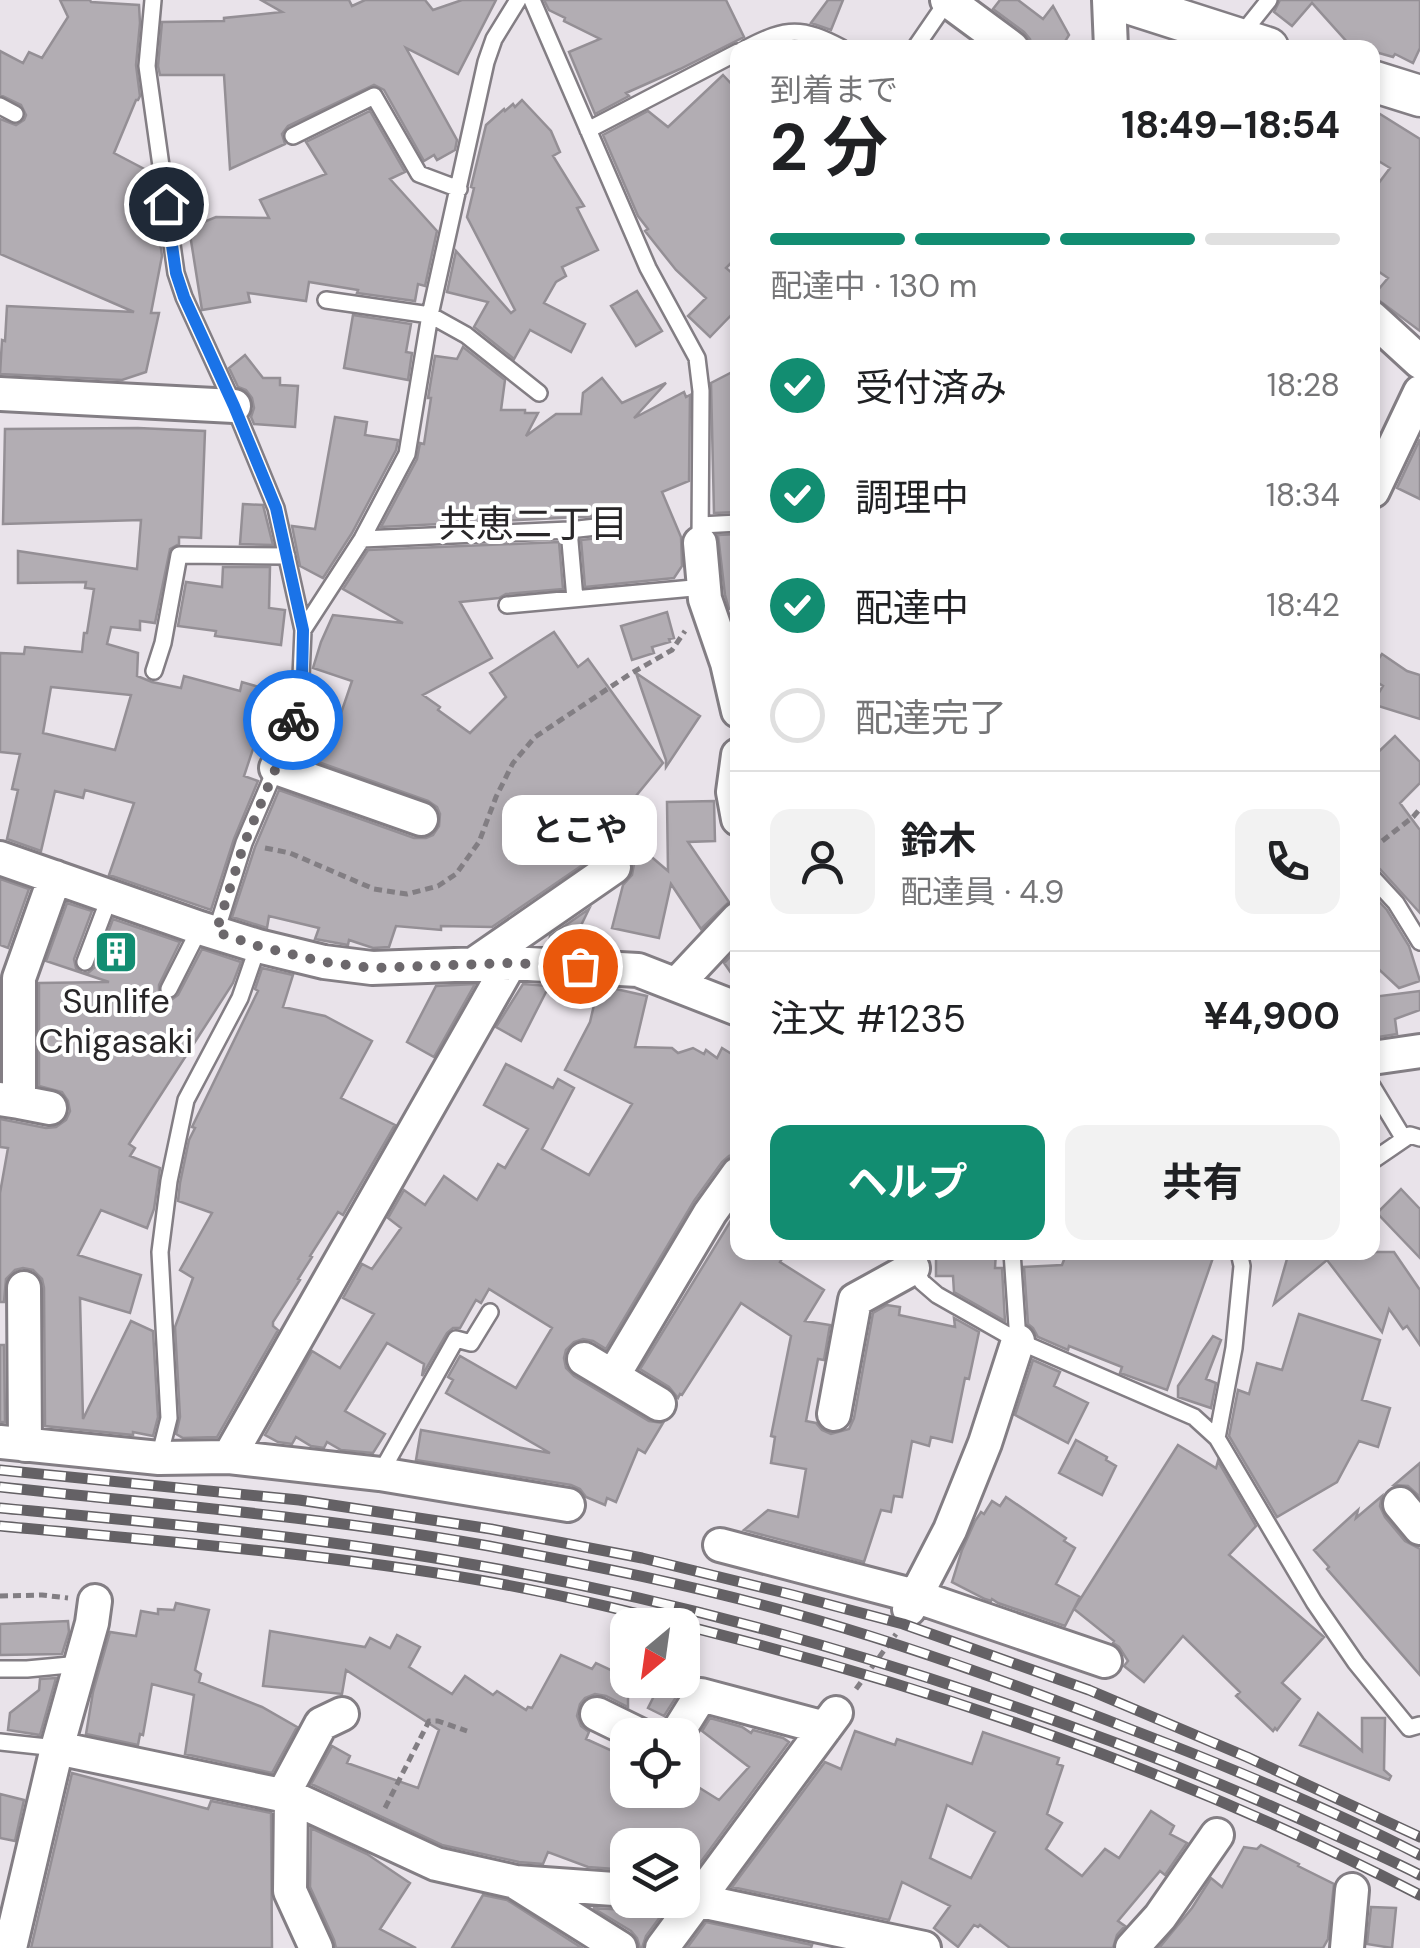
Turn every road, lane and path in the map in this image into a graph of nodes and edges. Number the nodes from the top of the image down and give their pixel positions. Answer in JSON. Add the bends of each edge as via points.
{"nodes":[{"id":1,"x":153,"y":0,"type":"edge"},
{"id":2,"x":518,"y":0,"type":"edge"},
{"id":3,"x":532,"y":0,"type":"edge"},
{"id":4,"x":948,"y":0,"type":"edge"},
{"id":5,"x":1109,"y":0,"type":"edge"},
{"id":6,"x":1118,"y":0,"type":"edge"},
{"id":7,"x":1269,"y":0,"type":"edge"},
{"id":8,"x":762,"y":40,"type":"edge"},
{"id":9,"x":827,"y":40,"type":"edge"},
{"id":10,"x":920,"y":40,"type":"edge"},
{"id":11,"x":1001,"y":40,"type":"edge"},
{"id":12,"x":1111,"y":40,"type":"edge"},
{"id":13,"x":1244,"y":40,"type":"edge"},
{"id":14,"x":1254,"y":40,"type":"edge"},
{"id":15,"x":730,"y":56,"type":"edge"},
{"id":16,"x":1380,"y":84,"type":"edge"},
{"id":17,"x":1420,"y":96,"type":"edge"},
{"id":18,"x":588,"y":130,"type":"junction"},
{"id":19,"x":292,"y":136,"type":"dead end"},
{"id":20,"x":459,"y":189,"type":"junction"},
{"id":21,"x":326,"y":300,"type":"dead end"},
{"id":22,"x":430,"y":315,"type":"junction"},
{"id":23,"x":1380,"y":325,"type":"edge"},
{"id":24,"x":1420,"y":362,"type":"edge"},
{"id":25,"x":1420,"y":392,"type":"edge"},
{"id":26,"x":539,"y":393,"type":"dead end"},
{"id":27,"x":0,"y":394,"type":"edge"},
{"id":28,"x":234,"y":406,"type":"junction"},
{"id":29,"x":1380,"y":476,"type":"edge"},
{"id":30,"x":730,"y":525,"type":"edge"},
{"id":31,"x":596,"y":527,"type":"dead end"},
{"id":32,"x":569,"y":530,"type":"junction"},
{"id":33,"x":700,"y":534,"type":"junction"},
{"id":34,"x":362,"y":538,"type":"junction"},
{"id":35,"x":287,"y":556,"type":"junction"},
{"id":36,"x":704,"y":593,"type":"junction"},
{"id":37,"x":576,"y":599,"type":"junction"},
{"id":38,"x":507,"y":605,"type":"dead end"},
{"id":39,"x":303,"y":630,"type":"junction"},
{"id":40,"x":154,"y":672,"type":"dead end"},
{"id":41,"x":730,"y":676,"type":"edge"},
{"id":42,"x":276,"y":768,"type":"junction"},
{"id":43,"x":1420,"y":809,"type":"edge"},
{"id":44,"x":421,"y":819,"type":"dead end"},
{"id":45,"x":1380,"y":843,"type":"edge"},
{"id":46,"x":244,"y":844,"type":"junction"},
{"id":47,"x":0,"y":858,"type":"edge"},
{"id":48,"x":614,"y":867,"type":"dead end"},
{"id":49,"x":55,"y":877,"type":"junction"},
{"id":50,"x":1380,"y":886,"type":"edge"},
{"id":51,"x":110,"y":896,"type":"junction"},
{"id":52,"x":730,"y":927,"type":"edge"},
{"id":53,"x":208,"y":930,"type":"junction"},
{"id":54,"x":1420,"y":942,"type":"edge"},
{"id":55,"x":258,"y":946,"type":"junction"},
{"id":56,"x":85,"y":962,"type":"dead end"},
{"id":57,"x":510,"y":963,"type":"junction"},
{"id":58,"x":473,"y":964,"type":"junction"},
{"id":59,"x":676,"y":984,"type":"junction"},
{"id":60,"x":169,"y":988,"type":"dead end"},
{"id":61,"x":730,"y":1006,"type":"edge"},
{"id":62,"x":1420,"y":1051,"type":"edge"},
{"id":63,"x":1380,"y":1057,"type":"edge"},
{"id":64,"x":1380,"y":1097,"type":"edge"},
{"id":65,"x":23,"y":1103,"type":"edge"},
{"id":66,"x":1412,"y":1139,"type":"edge"},
{"id":67,"x":1380,"y":1157,"type":"edge"},
{"id":68,"x":730,"y":1185,"type":"edge"},
{"id":69,"x":909,"y":1260,"type":"edge"},
{"id":70,"x":1013,"y":1260,"type":"edge"},
{"id":71,"x":1241,"y":1260,"type":"edge"},
{"id":72,"x":24,"y":1288,"type":"dead end"},
{"id":73,"x":490,"y":1312,"type":"dead end"},
{"id":74,"x":1018,"y":1341,"type":"junction"},
{"id":75,"x":584,"y":1358,"type":"dead end"},
{"id":76,"x":613,"y":1376,"type":"junction"},
{"id":77,"x":848,"y":1395,"type":"dead end"},
{"id":78,"x":659,"y":1404,"type":"dead end"},
{"id":79,"x":1218,"y":1438,"type":"junction"},
{"id":80,"x":13,"y":1443,"type":"edge"},
{"id":81,"x":230,"y":1457,"type":"junction"},
{"id":82,"x":159,"y":1458,"type":"junction"},
{"id":83,"x":380,"y":1474,"type":"junction"},
{"id":84,"x":568,"y":1506,"type":"dead end"},
{"id":85,"x":720,"y":1546,"type":"dead end"},
{"id":86,"x":0,"y":1596,"type":"edge"},
{"id":87,"x":95,"y":1601,"type":"joint"},
{"id":88,"x":912,"y":1602,"type":"junction"},
{"id":89,"x":1105,"y":1661,"type":"dead end"},
{"id":90,"x":80,"y":1664,"type":"junction"},
{"id":91,"x":0,"y":1669,"type":"edge"},
{"id":92,"x":342,"y":1714,"type":"dead end"},
{"id":93,"x":598,"y":1714,"type":"dead end"},
{"id":94,"x":686,"y":1718,"type":"edge"},
{"id":95,"x":610,"y":1720,"type":"edge"},
{"id":96,"x":831,"y":1720,"type":"junction"},
{"id":97,"x":1420,"y":1724,"type":"edge"},
{"id":98,"x":467,"y":1731,"type":"dead end"},
{"id":99,"x":0,"y":1742,"type":"edge"},
{"id":100,"x":57,"y":1748,"type":"junction"},
{"id":101,"x":287,"y":1796,"type":"junction"},
{"id":102,"x":372,"y":1834,"type":"junction"},
{"id":103,"x":1217,"y":1835,"type":"dead end"},
{"id":104,"x":516,"y":1882,"type":"junction"},
{"id":105,"x":700,"y":1885,"type":"edge"},
{"id":106,"x":610,"y":1889,"type":"edge"},
{"id":107,"x":1352,"y":1890,"type":"dead end"},
{"id":108,"x":700,"y":1900,"type":"edge"},
{"id":109,"x":679,"y":1918,"type":"edge"},
{"id":110,"x":10,"y":1948,"type":"edge"},
{"id":111,"x":316,"y":1948,"type":"edge"},
{"id":112,"x":620,"y":1948,"type":"edge"},
{"id":113,"x":662,"y":1948,"type":"edge"},
{"id":114,"x":924,"y":1948,"type":"edge"},
{"id":115,"x":1132,"y":1948,"type":"edge"},
{"id":116,"x":1347,"y":1948,"type":"edge"}],
"edges":[{"from":1,"to":28,"type":"lane","via":[[147,66],[176,273]]},
{"from":2,"to":20,"type":"lane","via":[[486,62]]},
{"from":3,"to":18,"type":"lane"},
{"from":4,"to":10,"type":"lane"},
{"from":4,"to":11,"type":"street"},
{"from":5,"to":12,"type":"street"},
{"from":6,"to":13,"type":"street"},
{"from":7,"to":14,"type":"lane"},
{"from":8,"to":9,"type":"lane","via":[[790,30]]},
{"from":15,"to":18,"type":"lane"},
{"from":16,"to":17,"type":"street"},
{"from":18,"to":33,"type":"lane","via":[[648,268],[697,358]]},
{"from":19,"to":20,"type":"lane","via":[[374,96],[420,174]]},
{"from":20,"to":22,"type":"lane"},
{"from":21,"to":22,"type":"lane"},
{"from":22,"to":26,"type":"lane"},
{"from":22,"to":34,"type":"lane","via":[[407,454]]},
{"from":23,"to":24,"type":"street"},
{"from":25,"to":29,"type":"street"},
{"from":27,"to":28,"type":"street"},
{"from":28,"to":35,"type":"lane","via":[[276,508]]},
{"from":30,"to":33,"type":"lane"},
{"from":31,"to":32,"type":"lane"},
{"from":32,"to":34,"type":"lane"},
{"from":32,"to":37,"type":"lane"},
{"from":33,"to":36,"type":"street"},
{"from":34,"to":39,"type":"lane"},
{"from":35,"to":39,"type":"lane"},
{"from":35,"to":40,"type":"lane","via":[[179,555]]},
{"from":36,"to":37,"type":"lane"},
{"from":36,"to":41,"type":"street"},
{"from":36,"to":46,"type":"path","via":[[672,650],[535,738],[513,763],[479,842],[438,886],[407,894],[374,890],[290,853]]},
{"from":37,"to":38,"type":"lane"},
{"from":39,"to":42,"type":"lane","via":[[302,678]]},
{"from":42,"to":44,"type":"street"},
{"from":42,"to":46,"type":"lane"},
{"from":43,"to":45,"type":"path"},
{"from":46,"to":53,"type":"lane"},
{"from":47,"to":49,"type":"street"},
{"from":48,"to":58,"type":"street"},
{"from":49,"to":51,"type":"street"},
{"from":49,"to":65,"type":"street","via":[[19,978]]},
{"from":50,"to":54,"type":"lane"},
{"from":51,"to":53,"type":"street"},
{"from":51,"to":56,"type":"lane"},
{"from":52,"to":59,"type":"street"},
{"from":53,"to":55,"type":"street"},
{"from":53,"to":60,"type":"lane"},
{"from":55,"to":58,"type":"street","via":[[372,968]]},
{"from":55,"to":82,"type":"lane","via":[[240,998],[186,1100],[169,1182],[160,1252],[168,1418]]},
{"from":57,"to":58,"type":"street"},
{"from":57,"to":59,"type":"street","via":[[638,970]]},
{"from":57,"to":81,"type":"street"},
{"from":59,"to":61,"type":"street"},
{"from":62,"to":63,"type":"street"},
{"from":64,"to":66,"type":"lane"},
{"from":66,"to":67,"type":"lane"},
{"from":68,"to":76,"type":"street"},
{"from":69,"to":74,"type":"lane","via":[[937,1295]]},
{"from":69,"to":77,"type":"street","via":[[855,1300]]},
{"from":70,"to":74,"type":"lane"},
{"from":71,"to":79,"type":"lane"},
{"from":72,"to":80,"type":"street"},
{"from":73,"to":83,"type":"lane","via":[[471,1343],[456,1339]]},
{"from":74,"to":79,"type":"lane","via":[[1194,1418]]},
{"from":74,"to":88,"type":"street","via":[[985,1444]]},
{"from":75,"to":76,"type":"street"},
{"from":76,"to":78,"type":"street"},
{"from":79,"to":97,"type":"lane","via":[[1356,1662],[1409,1728]]},
{"from":80,"to":82,"type":"street"},
{"from":81,"to":82,"type":"street"},
{"from":81,"to":83,"type":"street"},
{"from":83,"to":84,"type":"street"},
{"from":85,"to":88,"type":"street"},
{"from":86,"to":87,"type":"path"},
{"from":87,"to":90,"type":"street"},
{"from":88,"to":89,"type":"street"},
{"from":88,"to":96,"type":"path","via":[[903,1624]]},
{"from":90,"to":91,"type":"lane"},
{"from":90,"to":100,"type":"street"},
{"from":92,"to":101,"type":"street","via":[[321,1724]]},
{"from":93,"to":95,"type":"street"},
{"from":94,"to":96,"type":"street","via":[[701,1694]]},
{"from":96,"to":105,"type":"street"},
{"from":98,"to":102,"type":"path","via":[[429,1721]]},
{"from":99,"to":100,"type":"lane"},
{"from":100,"to":101,"type":"street"},
{"from":100,"to":110,"type":"street"},
{"from":101,"to":102,"type":"street"},
{"from":101,"to":111,"type":"street","via":[[290,1891]]},
{"from":102,"to":104,"type":"street","via":[[436,1864]]},
{"from":103,"to":115,"type":"street"},
{"from":104,"to":106,"type":"street"},
{"from":104,"to":112,"type":"street"},
{"from":107,"to":116,"type":"street"},
{"from":108,"to":114,"type":"street"},
{"from":109,"to":113,"type":"street"}]}
